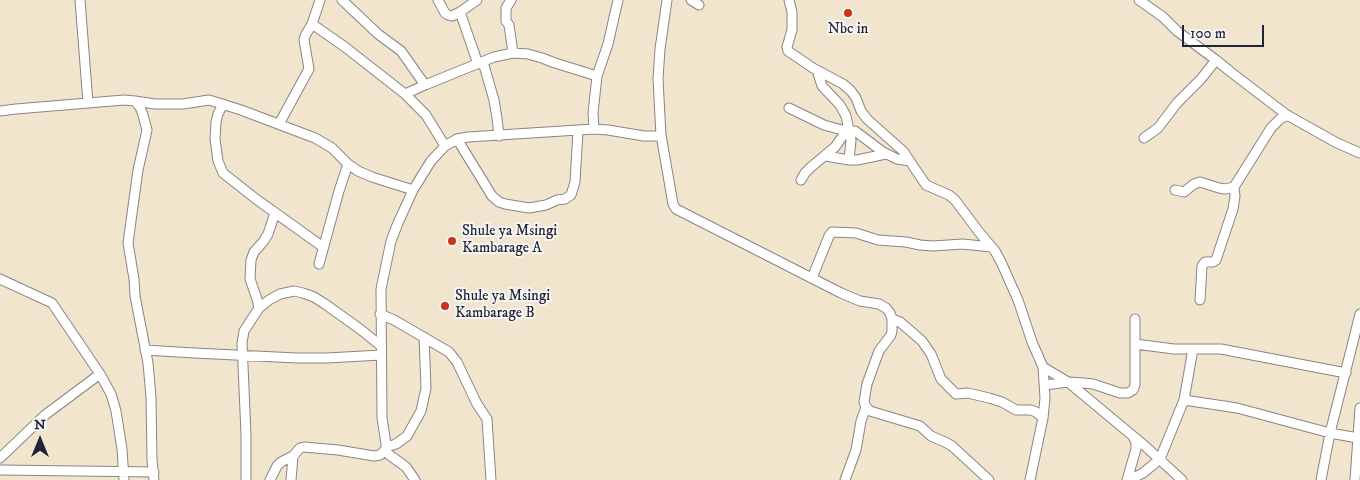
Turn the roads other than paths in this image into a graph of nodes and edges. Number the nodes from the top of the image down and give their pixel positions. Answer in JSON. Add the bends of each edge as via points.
{"nodes":[{"id":1,"x":80,"y":0,"type":"edge"},
{"id":2,"x":320,"y":0,"type":"edge"},
{"id":3,"x":342,"y":0,"type":"edge"},
{"id":4,"x":438,"y":0,"type":"edge"},
{"id":5,"x":477,"y":0,"type":"edge"},
{"id":6,"x":511,"y":0,"type":"edge"},
{"id":7,"x":618,"y":0,"type":"edge"},
{"id":8,"x":667,"y":0,"type":"edge"},
{"id":9,"x":789,"y":0,"type":"edge"},
{"id":10,"x":1140,"y":0,"type":"edge"},
{"id":11,"x":460,"y":12,"type":"junction"},
{"id":12,"x":312,"y":24,"type":"junction"},
{"id":13,"x":512,"y":53,"type":"junction"},
{"id":14,"x":1216,"y":60,"type":"junction"},
{"id":15,"x":480,"y":63,"type":"junction"},
{"id":16,"x":817,"y":70,"type":"junction"},
{"id":17,"x":597,"y":76,"type":"junction"},
{"id":18,"x":425,"y":85,"type":"junction"},
{"id":19,"x":405,"y":94,"type":"junction"},
{"id":20,"x":135,"y":101,"type":"junction"},
{"id":21,"x":88,"y":103,"type":"junction"},
{"id":22,"x":223,"y":104,"type":"junction"},
{"id":23,"x":789,"y":108,"type":"dead end"},
{"id":24,"x":0,"y":111,"type":"edge"},
{"id":25,"x":1288,"y":116,"type":"junction"},
{"id":26,"x":279,"y":124,"type":"junction"},
{"id":27,"x":594,"y":129,"type":"junction"},
{"id":28,"x":848,"y":130,"type":"junction"},
{"id":29,"x":578,"y":131,"type":"junction"},
{"id":30,"x":499,"y":136,"type":"junction"},
{"id":31,"x":661,"y":136,"type":"junction"},
{"id":32,"x":1144,"y":138,"type":"dead end"},
{"id":33,"x":457,"y":139,"type":"junction"},
{"id":34,"x":445,"y":146,"type":"junction"},
{"id":35,"x":1360,"y":153,"type":"edge"},
{"id":36,"x":886,"y":154,"type":"junction"},
{"id":37,"x":826,"y":156,"type":"junction"},
{"id":38,"x":849,"y":160,"type":"junction"},
{"id":39,"x":910,"y":161,"type":"junction"},
{"id":40,"x":348,"y":164,"type":"junction"},
{"id":41,"x":801,"y":180,"type":"dead end"},
{"id":42,"x":1234,"y":187,"type":"junction"},
{"id":43,"x":413,"y":190,"type":"junction"},
{"id":44,"x":1175,"y":190,"type":"dead end"},
{"id":45,"x":275,"y":213,"type":"junction"},
{"id":46,"x":323,"y":247,"type":"junction"},
{"id":47,"x":991,"y":247,"type":"junction"},
{"id":48,"x":319,"y":264,"type":"dead end"},
{"id":49,"x":812,"y":278,"type":"junction"},
{"id":50,"x":0,"y":279,"type":"edge"},
{"id":51,"x":1200,"y":300,"type":"dead end"},
{"id":52,"x":259,"y":308,"type":"junction"},
{"id":53,"x":380,"y":314,"type":"junction"},
{"id":54,"x":1360,"y":314,"type":"edge"},
{"id":55,"x":892,"y":319,"type":"junction"},
{"id":56,"x":1135,"y":319,"type":"dead end"},
{"id":57,"x":424,"y":337,"type":"junction"},
{"id":58,"x":1134,"y":344,"type":"junction"},
{"id":59,"x":1193,"y":349,"type":"junction"},
{"id":60,"x":146,"y":350,"type":"junction"},
{"id":61,"x":381,"y":350,"type":"junction"},
{"id":62,"x":241,"y":355,"type":"junction"},
{"id":63,"x":1043,"y":368,"type":"junction"},
{"id":64,"x":1346,"y":373,"type":"junction"},
{"id":65,"x":100,"y":374,"type":"junction"},
{"id":66,"x":1068,"y":382,"type":"junction"},
{"id":67,"x":1045,"y":385,"type":"junction"},
{"id":68,"x":1184,"y":400,"type":"junction"},
{"id":69,"x":866,"y":407,"type":"junction"},
{"id":70,"x":1360,"y":408,"type":"edge"},
{"id":71,"x":1043,"y":418,"type":"junction"},
{"id":72,"x":1330,"y":433,"type":"junction"},
{"id":73,"x":1132,"y":436,"type":"junction"},
{"id":74,"x":1358,"y":438,"type":"junction"},
{"id":75,"x":385,"y":449,"type":"junction"},
{"id":76,"x":293,"y":456,"type":"junction"},
{"id":77,"x":0,"y":458,"type":"edge"},
{"id":78,"x":1160,"y":459,"type":"junction"},
{"id":79,"x":0,"y":470,"type":"edge"},
{"id":80,"x":124,"y":475,"type":"edge"},
{"id":81,"x":154,"y":476,"type":"edge"},
{"id":82,"x":1128,"y":479,"type":"edge"},
{"id":83,"x":246,"y":480,"type":"edge"},
{"id":84,"x":270,"y":480,"type":"edge"},
{"id":85,"x":291,"y":480,"type":"edge"},
{"id":86,"x":415,"y":480,"type":"edge"},
{"id":87,"x":491,"y":480,"type":"edge"},
{"id":88,"x":845,"y":480,"type":"edge"},
{"id":89,"x":989,"y":480,"type":"edge"},
{"id":90,"x":1030,"y":480,"type":"edge"},
{"id":91,"x":1182,"y":480,"type":"edge"},
{"id":92,"x":1321,"y":480,"type":"edge"},
{"id":93,"x":1355,"y":480,"type":"edge"}],
"edges":[{"from":1,"to":21,"type":"street"},
{"from":2,"to":12,"type":"street"},
{"from":3,"to":18,"type":"street","via":[[378,34],[402,51]]},
{"from":4,"to":11,"type":"street","via":[[448,15]]},
{"from":5,"to":11,"type":"street"},
{"from":6,"to":13,"type":"street","via":[[506,8],[506,21]]},
{"from":7,"to":17,"type":"street"},
{"from":8,"to":31,"type":"street","via":[[658,79]]},
{"from":9,"to":16,"type":"street","via":[[792,30],[788,51]]},
{"from":10,"to":14,"type":"street"},
{"from":11,"to":15,"type":"street"},
{"from":12,"to":19,"type":"street"},
{"from":12,"to":26,"type":"street","via":[[304,40],[308,69]]},
{"from":13,"to":15,"type":"street"},
{"from":13,"to":17,"type":"street","via":[[528,54]]},
{"from":14,"to":25,"type":"street"},
{"from":14,"to":32,"type":"street","via":[[1158,128]]},
{"from":15,"to":18,"type":"street"},
{"from":15,"to":30,"type":"street","via":[[494,100]]},
{"from":16,"to":28,"type":"street","via":[[822,86],[844,111]]},
{"from":16,"to":39,"type":"street","via":[[851,91],[867,119]]},
{"from":17,"to":27,"type":"street"},
{"from":18,"to":19,"type":"street"},
{"from":19,"to":34,"type":"street","via":[[426,116]]},
{"from":20,"to":21,"type":"street"},
{"from":20,"to":22,"type":"street","via":[[183,104],[209,100]]},
{"from":20,"to":60,"type":"street","via":[[144,115],[147,130],[128,243]]},
{"from":21,"to":24,"type":"street"},
{"from":22,"to":26,"type":"street"},
{"from":22,"to":45,"type":"street","via":[[215,128],[216,151],[223,173]]},
{"from":23,"to":28,"type":"street","via":[[824,124]]},
{"from":25,"to":35,"type":"street"},
{"from":25,"to":42,"type":"street","via":[[1272,128]]},
{"from":26,"to":40,"type":"street","via":[[323,142]]},
{"from":27,"to":29,"type":"street"},
{"from":27,"to":31,"type":"street"},
{"from":28,"to":36,"type":"street","via":[[858,133]]},
{"from":28,"to":37,"type":"street"},
{"from":28,"to":38,"type":"street","via":[[851,140]]},
{"from":29,"to":30,"type":"street"},
{"from":29,"to":33,"type":"street","via":[[575,182],[571,195],[529,208],[505,204],[492,196]]},
{"from":30,"to":33,"type":"street"},
{"from":31,"to":49,"type":"street","via":[[676,209]]},
{"from":33,"to":34,"type":"street"},
{"from":34,"to":43,"type":"street"},
{"from":36,"to":38,"type":"street"},
{"from":36,"to":39,"type":"street"},
{"from":37,"to":38,"type":"street"},
{"from":37,"to":41,"type":"street"},
{"from":39,"to":47,"type":"street","via":[[926,185],[955,200]]},
{"from":40,"to":43,"type":"street","via":[[372,177]]},
{"from":40,"to":46,"type":"street"},
{"from":42,"to":44,"type":"street","via":[[1219,188],[1197,182],[1184,192]]},
{"from":42,"to":51,"type":"street","via":[[1233,209],[1216,260],[1202,266]]},
{"from":43,"to":53,"type":"street","via":[[391,241],[381,288]]},
{"from":45,"to":46,"type":"street"},
{"from":45,"to":52,"type":"street","via":[[268,234],[251,260],[250,279]]},
{"from":46,"to":48,"type":"street"},
{"from":47,"to":49,"type":"street","via":[[963,244],[933,246],[832,232]]},
{"from":47,"to":63,"type":"street","via":[[1011,285]]},
{"from":49,"to":55,"type":"street","via":[[851,298],[879,304],[890,312]]},
{"from":50,"to":65,"type":"street","via":[[52,303]]},
{"from":52,"to":61,"type":"street","via":[[280,294],[303,293],[360,328]]},
{"from":52,"to":62,"type":"street","via":[[244,331]]},
{"from":53,"to":57,"type":"street"},
{"from":53,"to":61,"type":"street"},
{"from":54,"to":64,"type":"street"},
{"from":55,"to":69,"type":"street","via":[[891,335],[879,351],[867,384]]},
{"from":55,"to":71,"type":"street","via":[[922,341],[941,379],[956,394],[989,398],[1016,410],[1031,410]]},
{"from":56,"to":58,"type":"street"},
{"from":57,"to":75,"type":"street","via":[[424,404],[407,436]]},
{"from":57,"to":87,"type":"street","via":[[449,352],[457,362],[486,416]]},
{"from":58,"to":59,"type":"street"},
{"from":58,"to":66,"type":"street","via":[[1135,384],[1128,393],[1093,384]]},
{"from":59,"to":64,"type":"street","via":[[1221,349]]},
{"from":59,"to":68,"type":"street"},
{"from":60,"to":62,"type":"street"},
{"from":60,"to":81,"type":"street"},
{"from":61,"to":62,"type":"street","via":[[327,358]]},
{"from":61,"to":75,"type":"street"},
{"from":62,"to":83,"type":"street"},
{"from":63,"to":66,"type":"street"},
{"from":63,"to":67,"type":"street"},
{"from":64,"to":72,"type":"street"},
{"from":65,"to":77,"type":"street","via":[[44,415]]},
{"from":65,"to":80,"type":"street","via":[[116,411]]},
{"from":66,"to":67,"type":"street"},
{"from":66,"to":73,"type":"street"},
{"from":67,"to":71,"type":"street"},
{"from":68,"to":72,"type":"street","via":[[1237,408]]},
{"from":68,"to":78,"type":"street"},
{"from":69,"to":88,"type":"street"},
{"from":69,"to":89,"type":"street","via":[[920,426],[952,446]]},
{"from":70,"to":74,"type":"street"},
{"from":71,"to":90,"type":"street"},
{"from":72,"to":74,"type":"street"},
{"from":72,"to":92,"type":"street"},
{"from":73,"to":78,"type":"street"},
{"from":73,"to":82,"type":"street","via":[[1136,449]]},
{"from":74,"to":93,"type":"street"},
{"from":75,"to":76,"type":"street","via":[[374,456],[304,447]]},
{"from":75,"to":86,"type":"street","via":[[406,467]]},
{"from":76,"to":84,"type":"street","via":[[277,466]]},
{"from":76,"to":85,"type":"street"},
{"from":78,"to":82,"type":"street","via":[[1143,473]]},
{"from":78,"to":91,"type":"street"},
{"from":79,"to":80,"type":"street"},
{"from":80,"to":81,"type":"street"}]}
